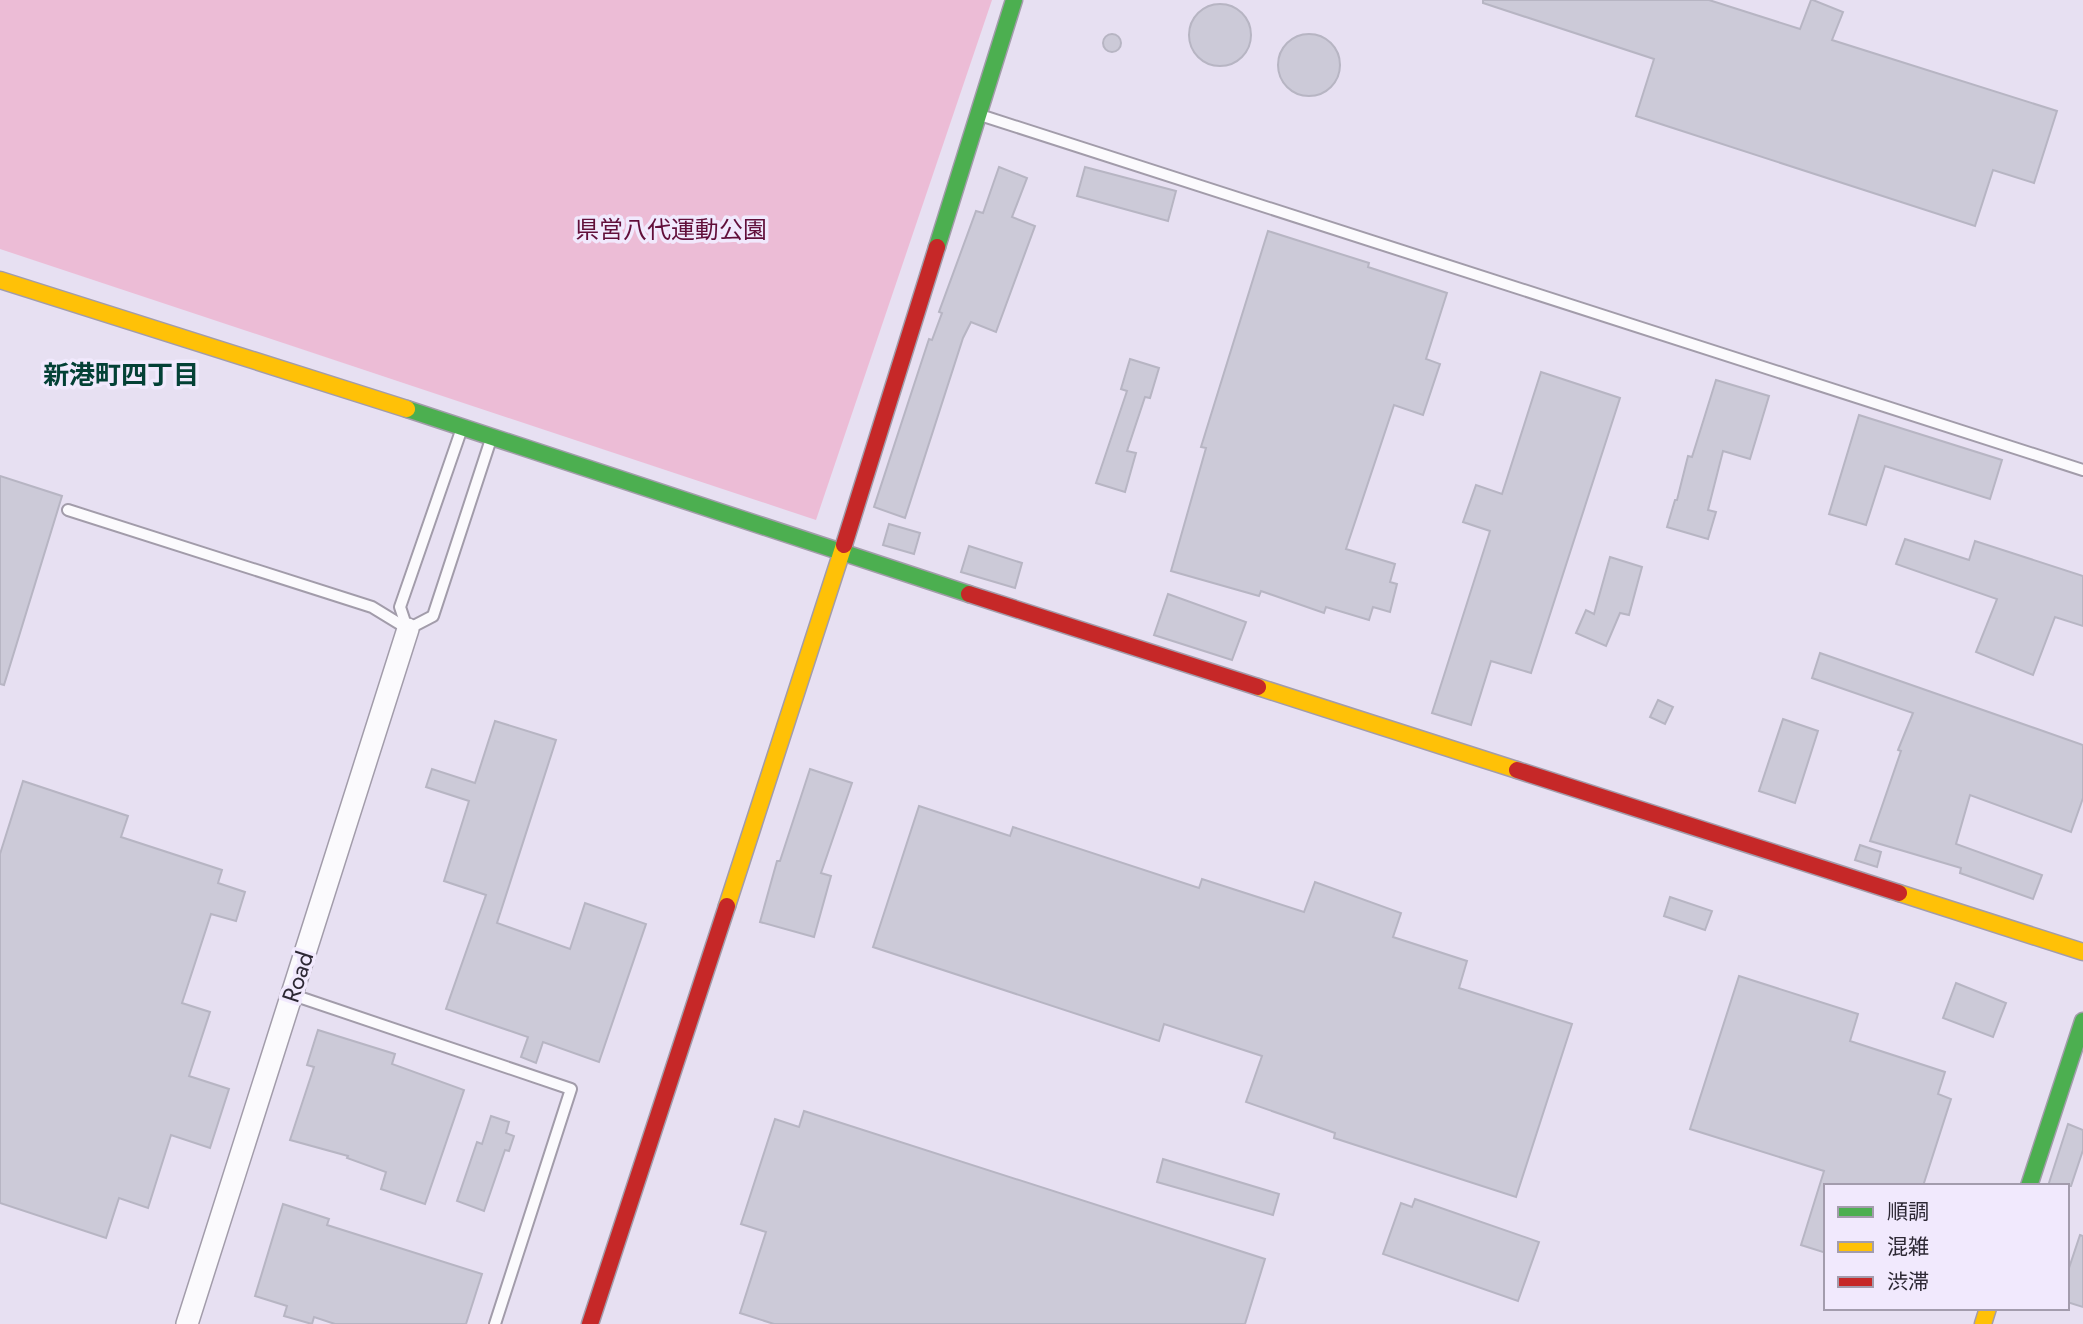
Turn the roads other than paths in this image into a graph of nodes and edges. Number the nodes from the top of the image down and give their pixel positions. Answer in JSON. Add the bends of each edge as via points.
{"nodes":[{"id":1,"x":1014,"y":0,"type":"edge"},
{"id":2,"x":980,"y":115,"type":"junction"},
{"id":3,"x":0,"y":280,"type":"edge"},
{"id":4,"x":463,"y":427,"type":"junction"},
{"id":5,"x":492,"y":437,"type":"junction"},
{"id":6,"x":2083,"y":470,"type":"edge"},
{"id":7,"x":68,"y":510,"type":"dead end"},
{"id":8,"x":842,"y":553,"type":"junction"},
{"id":9,"x":408,"y":629,"type":"junction"},
{"id":10,"x":2083,"y":952,"type":"edge"},
{"id":11,"x":296,"y":996,"type":"junction"},
{"id":12,"x":2083,"y":1021,"type":"edge"},
{"id":13,"x":2030,"y":1184,"type":"edge"},
{"id":14,"x":190,"y":1323,"type":"edge"},
{"id":15,"x":495,"y":1324,"type":"edge"},
{"id":16,"x":590,"y":1324,"type":"edge"}],
"edges":[{"from":1,"to":2,"type":"street"},
{"from":2,"to":6,"type":"lane"},
{"from":2,"to":8,"type":"street"},
{"from":3,"to":4,"type":"street"},
{"from":4,"to":5,"type":"street"},
{"from":4,"to":9,"type":"lane","via":[[400,607]]},
{"from":5,"to":8,"type":"street"},
{"from":5,"to":9,"type":"lane","via":[[433,616]]},
{"from":7,"to":9,"type":"lane","via":[[372,607]]},
{"from":8,"to":10,"type":"street"},
{"from":8,"to":16,"type":"street"},
{"from":9,"to":11,"type":"lane"},
{"from":9,"to":14,"type":"street","name":"Road"},
{"from":11,"to":14,"type":"lane"},
{"from":11,"to":15,"type":"lane","via":[[571,1089]]},
{"from":12,"to":13,"type":"street"}]}
